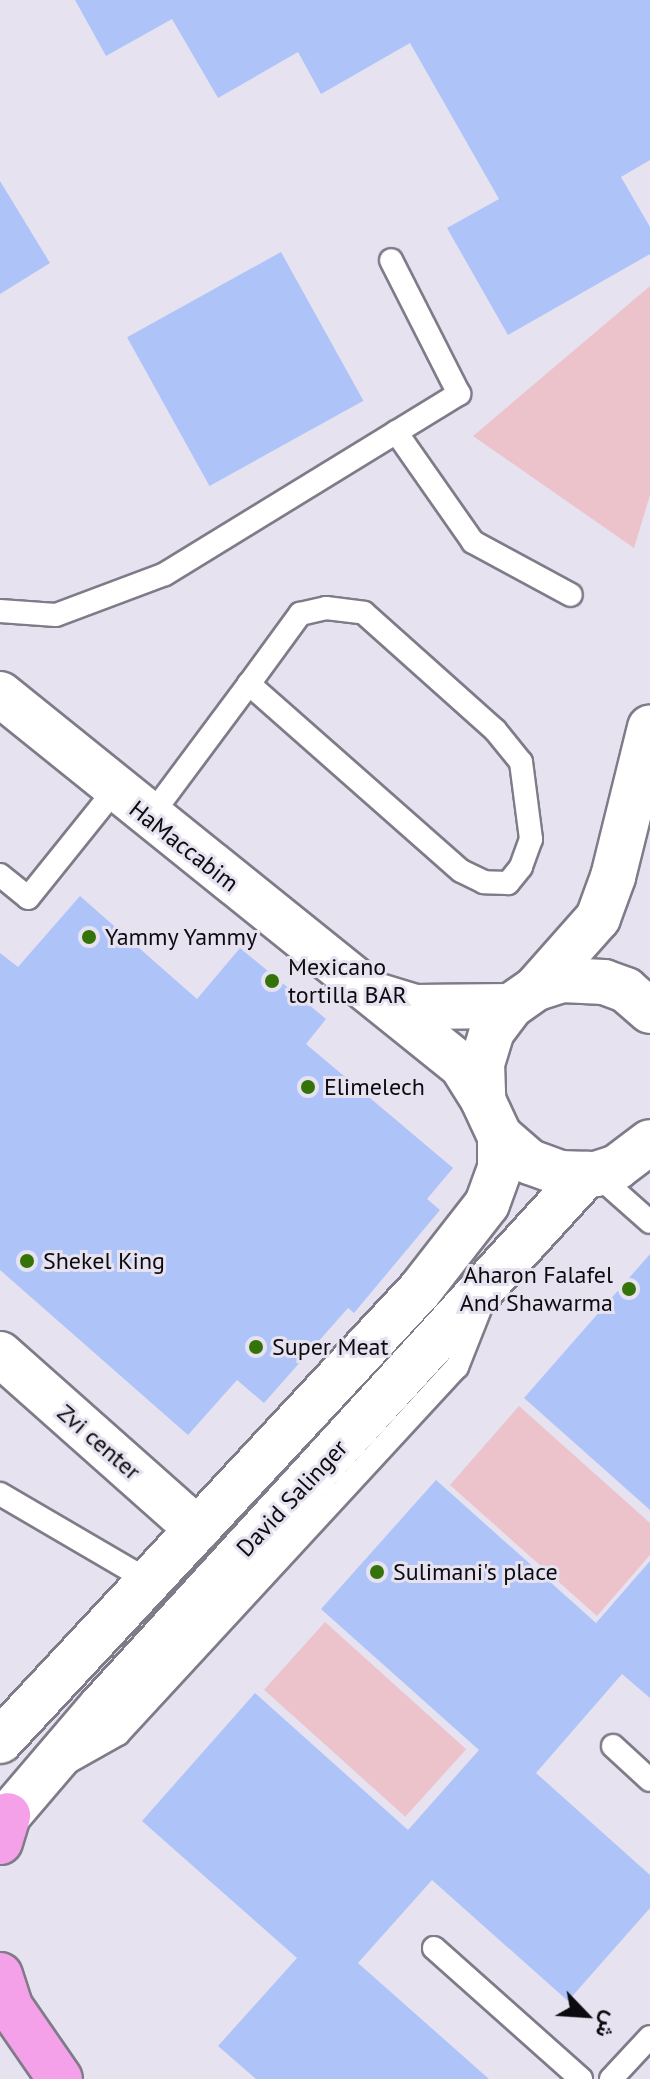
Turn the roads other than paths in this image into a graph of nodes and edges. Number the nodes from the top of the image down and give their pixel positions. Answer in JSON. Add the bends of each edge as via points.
{"nodes":[{"id":1,"x":391,"y":260,"type":"dead end"},
{"id":2,"x":396,"y":432,"type":"junction"},
{"id":3,"x":571,"y":595,"type":"dead end"},
{"id":4,"x":0,"y":611,"type":"edge"},
{"id":5,"x":249,"y":684,"type":"junction"},
{"id":6,"x":0,"y":694,"type":"edge"},
{"id":7,"x":650,"y":728,"type":"edge"},
{"id":8,"x":114,"y":791,"type":"junction"},
{"id":9,"x":149,"y":818,"type":"junction"},
{"id":10,"x":0,"y":875,"type":"edge"},
{"id":11,"x":372,"y":993,"type":"junction"},
{"id":12,"x":523,"y":997,"type":"junction"},
{"id":13,"x":650,"y":1011,"type":"edge"},
{"id":14,"x":492,"y":1118,"type":"junction"},
{"id":15,"x":648,"y":1148,"type":"edge"},
{"id":16,"x":592,"y":1174,"type":"junction"},
{"id":17,"x":650,"y":1222,"type":"edge"},
{"id":18,"x":0,"y":1354,"type":"edge"},
{"id":19,"x":0,"y":1494,"type":"edge"},
{"id":20,"x":197,"y":1529,"type":"junction"},
{"id":21,"x":149,"y":1581,"type":"junction"},
{"id":22,"x":0,"y":1741,"type":"edge"},
{"id":23,"x":613,"y":1746,"type":"dead end"},
{"id":24,"x":650,"y":1780,"type":"edge"},
{"id":25,"x":3,"y":1828,"type":"edge"},
{"id":26,"x":434,"y":1948,"type":"dead end"},
{"id":27,"x":0,"y":1975,"type":"edge"},
{"id":28,"x":650,"y":2037,"type":"edge"},
{"id":29,"x":0,"y":2047,"type":"edge"},
{"id":30,"x":52,"y":2079,"type":"edge"},
{"id":31,"x":60,"y":2079,"type":"edge"},
{"id":32,"x":581,"y":2079,"type":"edge"},
{"id":33,"x":611,"y":2079,"type":"edge"}],
"edges":[{"from":1,"to":2,"type":"lane","via":[[459,394]]},
{"from":2,"to":3,"type":"lane","via":[[473,542]]},
{"from":2,"to":4,"type":"lane","via":[[165,574],[56,615]]},
{"from":5,"to":5,"type":"lane","via":[[461,871],[484,882],[508,883],[521,867],[531,839],[521,762],[495,730],[364,613],[326,608],[300,614]]},
{"from":5,"to":9,"type":"lane"},
{"from":6,"to":8,"type":"street","name":"HaMaccabim"},
{"from":7,"to":12,"type":"street","via":[[598,918]]},
{"from":8,"to":9,"type":"street","name":"HaMaccabim"},
{"from":8,"to":10,"type":"lane","via":[[28,898]]},
{"from":9,"to":11,"type":"street","name":"HaMaccabim"},
{"from":11,"to":12,"type":"street","name":"HaMaccabim","via":[[414,1007]]},
{"from":11,"to":14,"type":"street","name":"HaMaccabim","via":[[462,1066]]},
{"from":12,"to":13,"type":"street","name":"HaMaccabim","via":[[562,980],[604,982],[626,990]]},
{"from":12,"to":14,"type":"street","name":"David Salinger","via":[[492,1031],[482,1063]]},
{"from":14,"to":16,"type":"street","name":"HaMaccabim","via":[[530,1162],[560,1173]]},
{"from":14,"to":20,"type":"street","name":"David Salinger","via":[[500,1168],[487,1204]]},
{"from":15,"to":16,"type":"street"},
{"from":16,"to":17,"type":"lane"},
{"from":16,"to":25,"type":"street","name":"David Salinger","via":[[41,1777]]},
{"from":18,"to":20,"type":"street","name":"Zvi center"},
{"from":19,"to":21,"type":"lane"},
{"from":20,"to":21,"type":"street","name":"David Salinger"},
{"from":21,"to":22,"type":"street","name":"David Salinger"},
{"from":23,"to":24,"type":"lane"},
{"from":26,"to":32,"type":"lane"},
{"from":27,"to":31,"type":"highway","via":[[11,2008]]},
{"from":28,"to":33,"type":"lane"},
{"from":29,"to":30,"type":"highway"}]}
